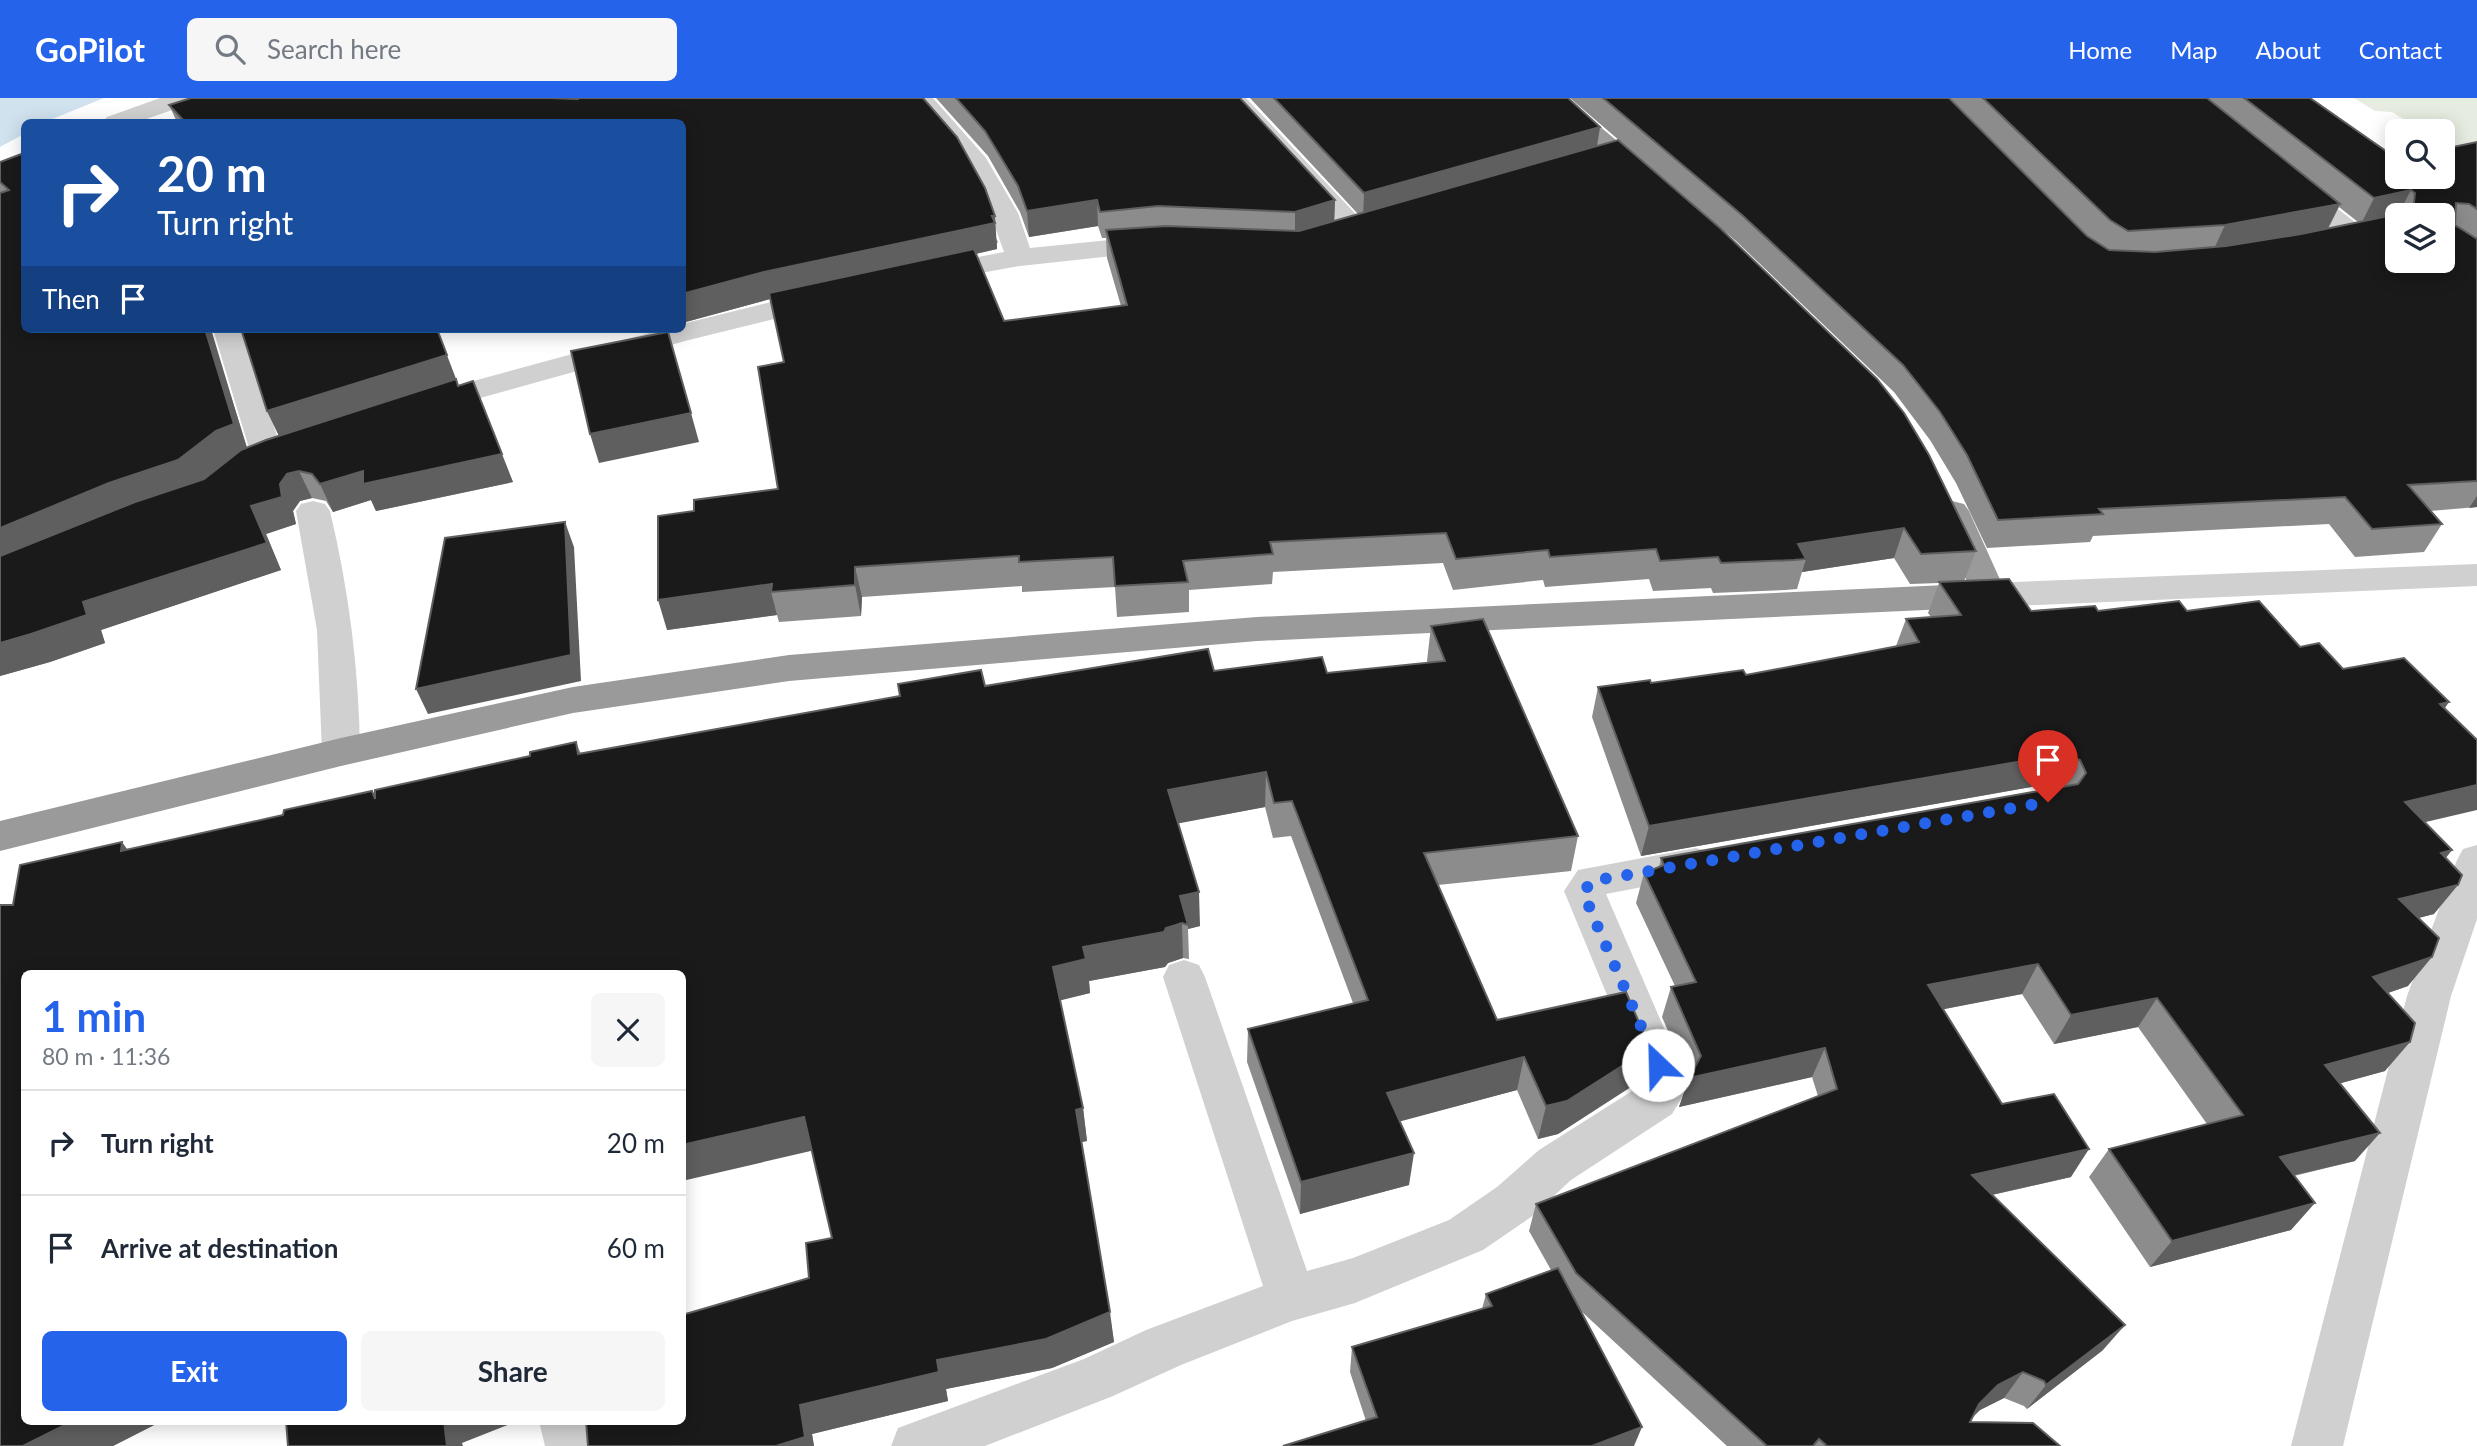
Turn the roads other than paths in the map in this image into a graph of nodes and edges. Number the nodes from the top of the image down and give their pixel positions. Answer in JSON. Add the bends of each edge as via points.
{"nodes":[{"id":1,"x":183,"y":98,"type":"edge"},
{"id":2,"x":920,"y":98,"type":"edge"},
{"id":3,"x":1232,"y":98,"type":"edge"},
{"id":4,"x":1551,"y":98,"type":"edge"},
{"id":5,"x":125,"y":119,"type":"edge"},
{"id":6,"x":1620,"y":156,"type":"junction"},
{"id":7,"x":1581,"y":167,"type":"edge"},
{"id":8,"x":2269,"y":169,"type":"edge"},
{"id":9,"x":1669,"y":199,"type":"edge"},
{"id":10,"x":1357,"y":232,"type":"edge"},
{"id":11,"x":2328,"y":242,"type":"edge"},
{"id":12,"x":1192,"y":244,"type":"edge"},
{"id":13,"x":1020,"y":258,"type":"junction"},
{"id":14,"x":902,"y":280,"type":"edge"},
{"id":15,"x":853,"y":291,"type":"edge"},
{"id":16,"x":686,"y":332,"type":"edge"},
{"id":17,"x":229,"y":333,"type":"edge"},
{"id":18,"x":683,"y":333,"type":"edge"},
{"id":19,"x":401,"y":412,"type":"edge"},
{"id":20,"x":267,"y":458,"type":"edge"},
{"id":21,"x":1937,"y":481,"type":"edge"},
{"id":22,"x":313,"y":511,"type":"dead end"},
{"id":23,"x":2477,"y":575,"type":"edge"},
{"id":24,"x":1990,"y":595,"type":"junction"},
{"id":25,"x":341,"y":752,"type":"junction"},
{"id":26,"x":0,"y":836,"type":"edge"},
{"id":27,"x":1740,"y":856,"type":"edge"},
{"id":28,"x":2477,"y":860,"type":"edge"},
{"id":29,"x":1184,"y":977,"type":"dead end"},
{"id":30,"x":1292,"y":1298,"type":"junction"},
{"id":31,"x":566,"y":1425,"type":"edge"},
{"id":32,"x":571,"y":1446,"type":"edge"},
{"id":33,"x":917,"y":1446,"type":"edge"},
{"id":34,"x":2317,"y":1446,"type":"edge"}],
"edges":[{"from":1,"to":5,"type":"street"},
{"from":2,"to":13,"type":"street","via":[[973,158],[1004,213]]},
{"from":3,"to":10,"type":"street"},
{"from":4,"to":6,"type":"highway"},
{"from":6,"to":7,"type":"street"},
{"from":6,"to":9,"type":"highway"},
{"from":8,"to":11,"type":"street","via":[[2367,233]]},
{"from":12,"to":13,"type":"street","via":[[1159,243]]},
{"from":13,"to":14,"type":"street"},
{"from":15,"to":16,"type":"street"},
{"from":17,"to":20,"type":"street"},
{"from":18,"to":19,"type":"street"},
{"from":21,"to":24,"type":"highway"},
{"from":22,"to":25,"type":"street","via":[[336,625]]},
{"from":23,"to":24,"type":"street"},
{"from":24,"to":25,"type":"highway","via":[[1256,629],[882,658],[573,700]]},
{"from":25,"to":26,"type":"highway"},
{"from":27,"to":30,"type":"street","via":[[1592,881],[1584,891],[1667,1086],[1656,1100],[1555,1165],[1514,1202],[1466,1235],[1355,1280]]},
{"from":28,"to":34,"type":"street","via":[[2429,996]]},
{"from":29,"to":30,"type":"street"},
{"from":30,"to":33,"type":"street","via":[[1164,1347],[1095,1380]]},
{"from":31,"to":32,"type":"street"}]}
